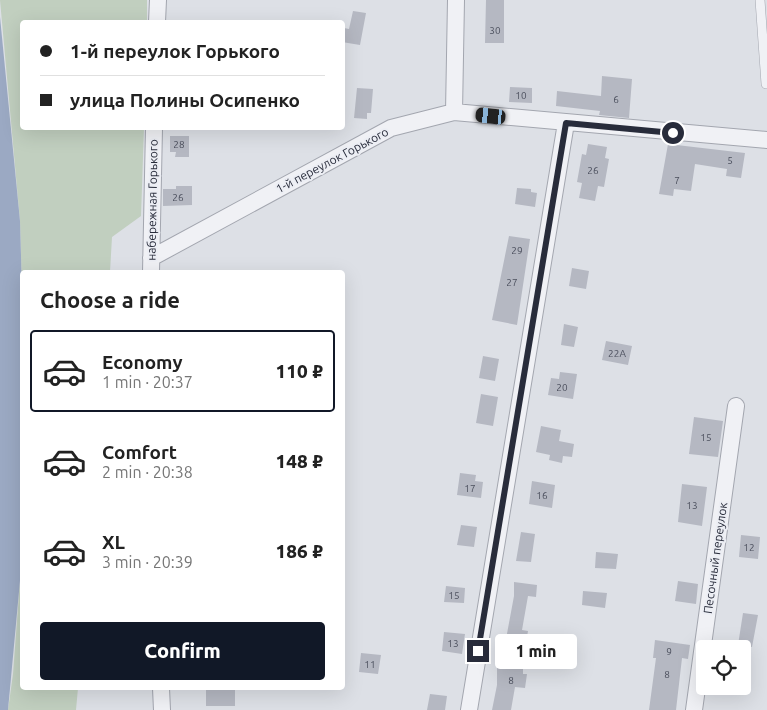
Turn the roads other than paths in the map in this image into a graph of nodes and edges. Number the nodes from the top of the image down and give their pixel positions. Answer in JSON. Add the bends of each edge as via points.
{"nodes":[{"id":1,"x":158,"y":0,"type":"edge"},
{"id":2,"x":456,"y":0,"type":"edge"},
{"id":3,"x":763,"y":3,"type":"edge"},
{"id":4,"x":157,"y":20,"type":"edge"},
{"id":5,"x":766,"y":84,"type":"dead end"},
{"id":6,"x":454,"y":112,"type":"junction"},
{"id":7,"x":566,"y":123,"type":"junction"},
{"id":8,"x":154,"y":130,"type":"edge"},
{"id":9,"x":767,"y":140,"type":"edge"},
{"id":10,"x":151,"y":265,"type":"edge"},
{"id":11,"x":736,"y":406,"type":"dead end"},
{"id":12,"x":161,"y":690,"type":"edge"},
{"id":13,"x":162,"y":710,"type":"edge"},
{"id":14,"x":469,"y":710,"type":"edge"},
{"id":15,"x":694,"y":710,"type":"edge"}],
"edges":[{"from":1,"to":4,"type":"street"},
{"from":2,"to":6,"type":"street"},
{"from":3,"to":5,"type":"lane"},
{"from":6,"to":7,"type":"street","name":"1-й переулок Горького"},
{"from":6,"to":10,"type":"street","name":"1-й переулок Горького","via":[[391,128]]},
{"from":7,"to":9,"type":"street","name":"1-й переулок Горького"},
{"from":7,"to":14,"type":"street"},
{"from":8,"to":10,"type":"street","name":"набережная Горького"},
{"from":11,"to":15,"type":"street","name":"Песочный переулок"},
{"from":12,"to":13,"type":"street"}]}
